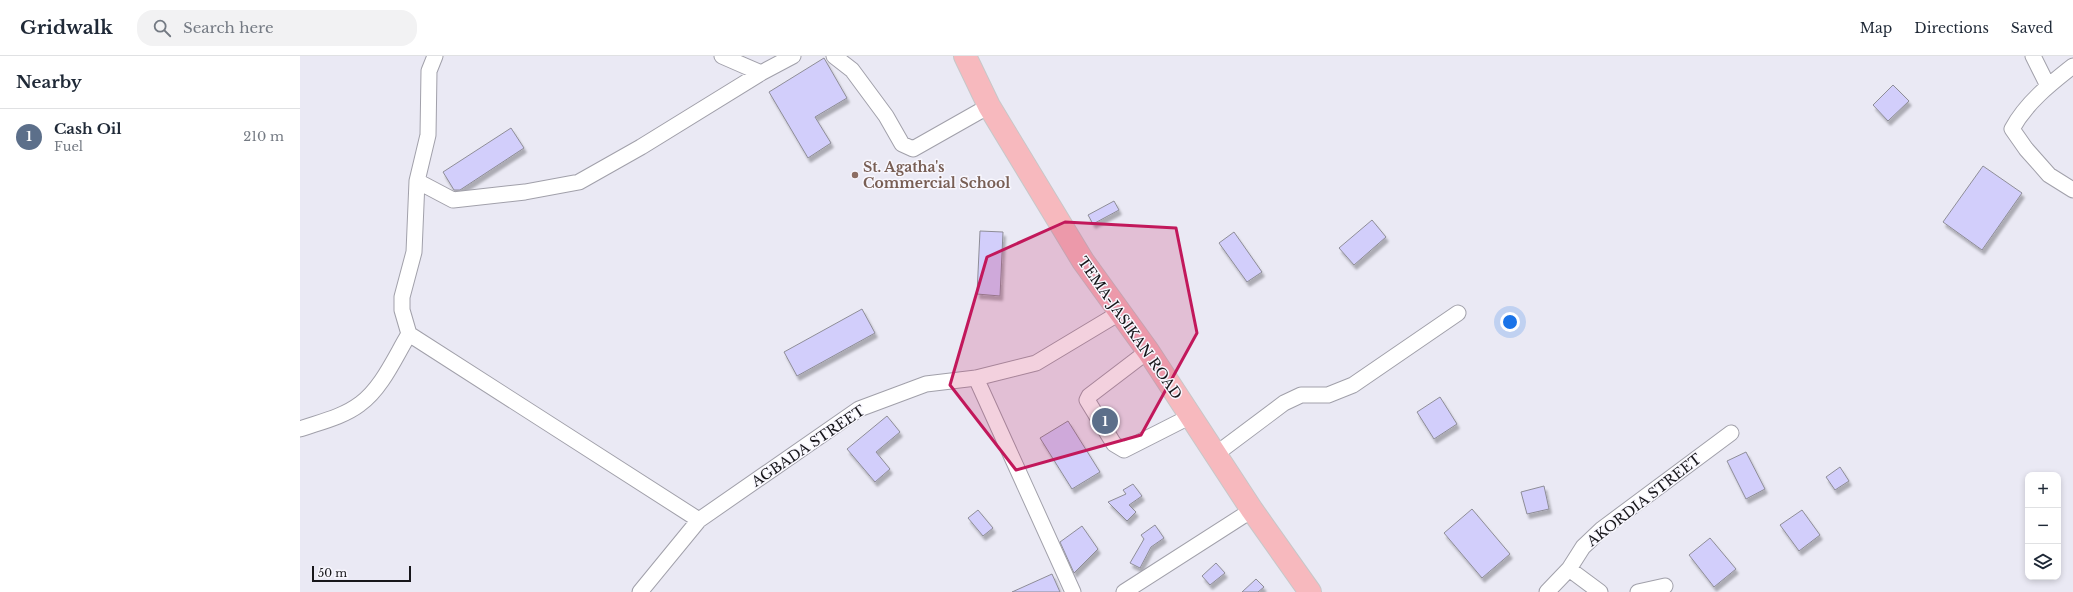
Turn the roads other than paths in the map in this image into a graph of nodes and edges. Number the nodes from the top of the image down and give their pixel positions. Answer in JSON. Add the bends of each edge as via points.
{"nodes":[{"id":1,"x":434,"y":56,"type":"edge"},
{"id":2,"x":722,"y":56,"type":"edge"},
{"id":3,"x":793,"y":56,"type":"edge"},
{"id":4,"x":834,"y":56,"type":"edge"},
{"id":5,"x":965,"y":56,"type":"edge"},
{"id":6,"x":2033,"y":56,"type":"edge"},
{"id":7,"x":2073,"y":66,"type":"edge"},
{"id":8,"x":761,"y":73,"type":"junction"},
{"id":9,"x":2048,"y":86,"type":"junction"},
{"id":10,"x":989,"y":106,"type":"junction"},
{"id":11,"x":418,"y":181,"type":"junction"},
{"id":12,"x":2073,"y":190,"type":"edge"},
{"id":13,"x":1121,"y":312,"type":"junction"},
{"id":14,"x":1458,"y":313,"type":"dead end"},
{"id":15,"x":409,"y":334,"type":"junction"},
{"id":16,"x":1148,"y":351,"type":"junction"},
{"id":17,"x":976,"y":378,"type":"junction"},
{"id":18,"x":1191,"y":416,"type":"junction"},
{"id":19,"x":300,"y":429,"type":"edge"},
{"id":20,"x":1731,"y":433,"type":"dead end"},
{"id":21,"x":1216,"y":454,"type":"junction"},
{"id":22,"x":1252,"y":510,"type":"junction"},
{"id":23,"x":700,"y":520,"type":"junction"},
{"id":24,"x":1569,"y":569,"type":"junction"},
{"id":25,"x":1665,"y":586,"type":"dead end"},
{"id":26,"x":640,"y":592,"type":"edge"},
{"id":27,"x":1073,"y":592,"type":"edge"},
{"id":28,"x":1124,"y":592,"type":"edge"},
{"id":29,"x":1310,"y":592,"type":"edge"},
{"id":30,"x":1547,"y":592,"type":"edge"},
{"id":31,"x":1600,"y":592,"type":"edge"},
{"id":32,"x":1638,"y":592,"type":"edge"}],
"edges":[{"from":1,"to":11,"type":"street","via":[[429,71],[428,135]]},
{"from":2,"to":8,"type":"street"},
{"from":3,"to":8,"type":"street"},
{"from":4,"to":10,"type":"street","via":[[852,70],[886,116],[902,144],[913,149]]},
{"from":5,"to":10,"type":"highway","name":"TEMA-JASIKAN ROAD"},
{"from":6,"to":9,"type":"street"},
{"from":7,"to":9,"type":"street"},
{"from":8,"to":11,"type":"street","via":[[579,182],[525,192],[453,200]]},
{"from":9,"to":12,"type":"street","via":[[2020,114],[2012,129],[2049,175]]},
{"from":10,"to":13,"type":"highway","name":"TEMA-JASIKAN ROAD","via":[[1083,261]]},
{"from":11,"to":15,"type":"street","via":[[414,252],[402,297],[402,310]]},
{"from":13,"to":16,"type":"highway","name":"TEMA-JASIKAN ROAD"},
{"from":13,"to":17,"type":"street","name":"AGBADA STREET","via":[[1036,363]]},
{"from":14,"to":21,"type":"street","via":[[1353,385],[1328,395],[1301,395],[1284,403]]},
{"from":15,"to":19,"type":"street","via":[[375,390],[360,404],[343,414]]},
{"from":15,"to":23,"type":"street"},
{"from":16,"to":18,"type":"highway","name":"TEMA-JASIKAN ROAD"},
{"from":16,"to":18,"type":"street","via":[[1087,400],[1114,444],[1124,450]]},
{"from":17,"to":23,"type":"street","name":"AGBADA STREET","via":[[926,384],[858,409]]},
{"from":17,"to":27,"type":"street"},
{"from":18,"to":21,"type":"highway","name":"TEMA-JASIKAN ROAD"},
{"from":20,"to":24,"type":"street","name":"AKORDIA STREET","via":[[1602,529],[1583,547]]},
{"from":21,"to":22,"type":"highway","name":"TEMA-JASIKAN ROAD"},
{"from":22,"to":28,"type":"street"},
{"from":22,"to":29,"type":"highway","name":"TEMA-JASIKAN ROAD"},
{"from":23,"to":26,"type":"street","name":"AGBADA STREET"},
{"from":24,"to":30,"type":"street","name":"AKORDIA STREET"},
{"from":24,"to":31,"type":"street"},
{"from":25,"to":32,"type":"street"}]}
